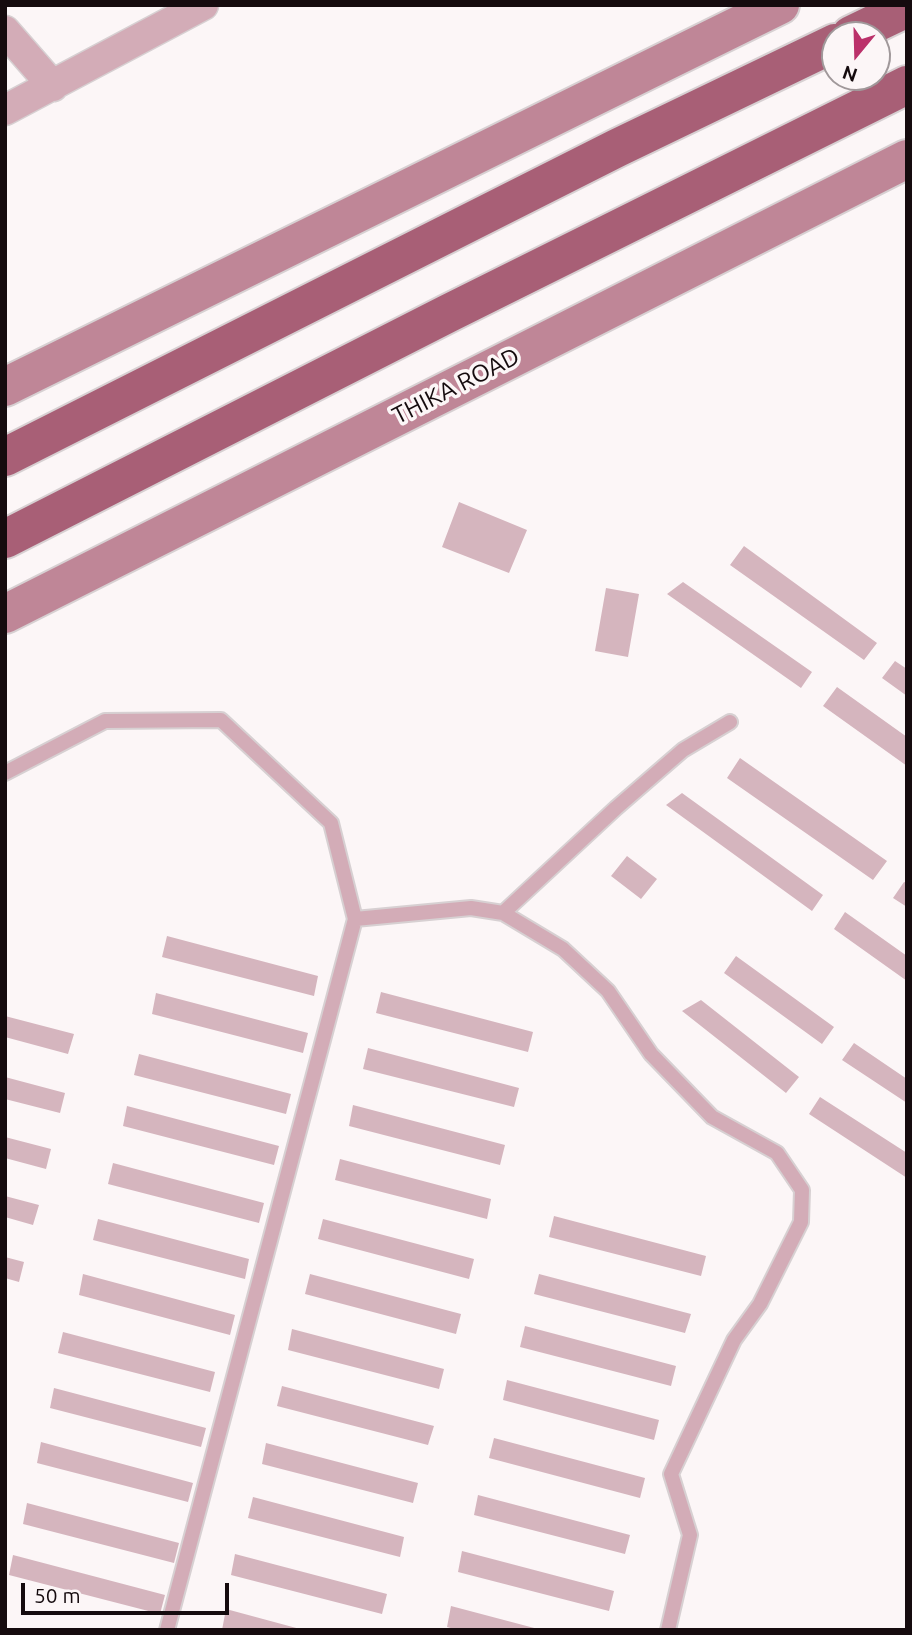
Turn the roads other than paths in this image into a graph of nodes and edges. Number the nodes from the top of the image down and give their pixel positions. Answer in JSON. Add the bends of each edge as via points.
{"nodes":[{"id":1,"x":204,"y":5,"type":"edge"},
{"id":2,"x":780,"y":5,"type":"edge"},
{"id":3,"x":907,"y":8,"type":"edge"},
{"id":4,"x":880,"y":21,"type":"edge"},
{"id":5,"x":5,"y":31,"type":"edge"},
{"id":6,"x":821,"y":50,"type":"edge"},
{"id":7,"x":907,"y":85,"type":"edge"},
{"id":8,"x":53,"y":86,"type":"junction"},
{"id":9,"x":5,"y":110,"type":"edge"},
{"id":10,"x":907,"y":159,"type":"edge"},
{"id":11,"x":5,"y":387,"type":"edge"},
{"id":12,"x":5,"y":457,"type":"edge"},
{"id":13,"x":5,"y":539,"type":"edge"},
{"id":14,"x":5,"y":614,"type":"edge"},
{"id":15,"x":730,"y":722,"type":"dead end"},
{"id":16,"x":5,"y":773,"type":"edge"},
{"id":17,"x":503,"y":913,"type":"junction"},
{"id":18,"x":355,"y":919,"type":"junction"},
{"id":19,"x":167,"y":1630,"type":"edge"},
{"id":20,"x":668,"y":1630,"type":"edge"}],
"edges":[{"from":1,"to":8,"type":"street"},
{"from":2,"to":11,"type":"main road"},
{"from":3,"to":4,"type":"highway"},
{"from":5,"to":8,"type":"street"},
{"from":6,"to":12,"type":"highway"},
{"from":7,"to":13,"type":"highway"},
{"from":8,"to":9,"type":"street"},
{"from":10,"to":14,"type":"main road","name":"THIKA ROAD"},
{"from":15,"to":17,"type":"lane","via":[[683,750]]},
{"from":16,"to":18,"type":"lane","via":[[105,721],[221,720],[331,824]]},
{"from":17,"to":18,"type":"lane","via":[[471,908]]},
{"from":17,"to":20,"type":"lane","via":[[563,949],[608,991],[651,1054],[712,1117],[777,1153],[802,1191],[801,1222],[761,1304],[734,1340],[671,1474],[690,1535]]},
{"from":18,"to":19,"type":"lane"}]}
